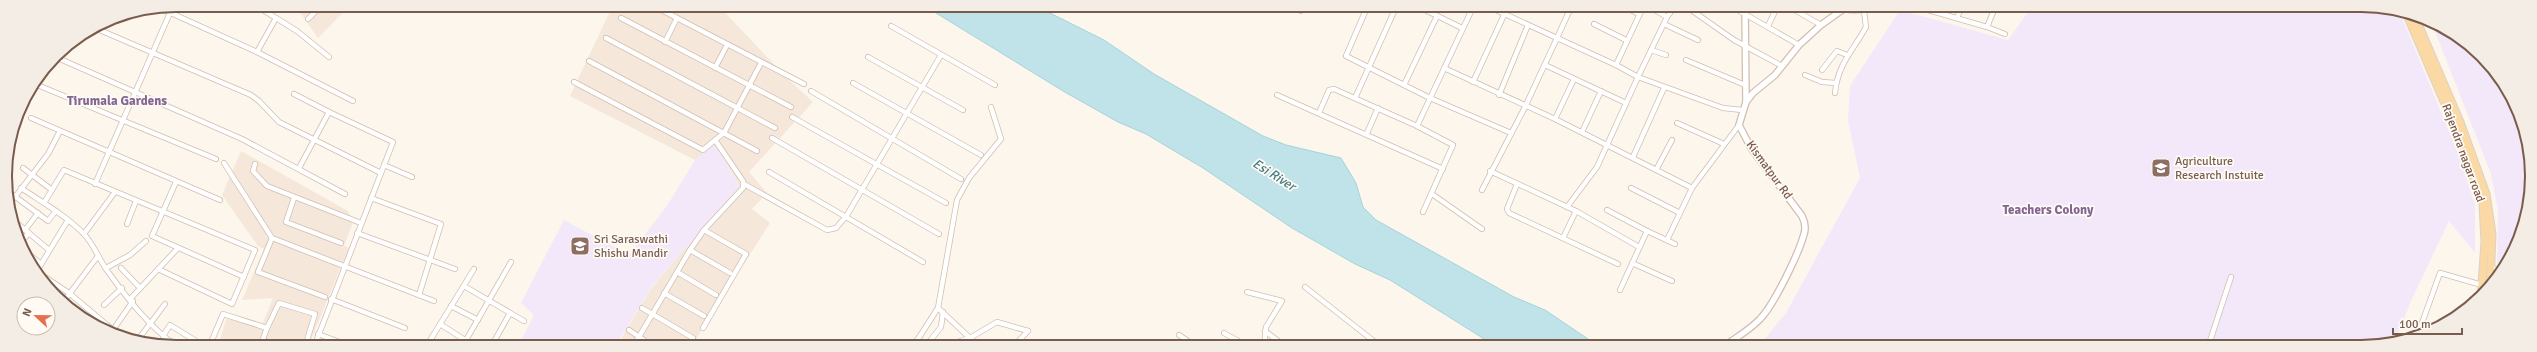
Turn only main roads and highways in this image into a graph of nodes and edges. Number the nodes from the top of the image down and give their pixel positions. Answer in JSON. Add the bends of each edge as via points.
{"nodes":[{"id":1,"x":2409,"y":20,"type":"edge"},
{"id":2,"x":2417,"y":22,"type":"edge"},
{"id":3,"x":2491,"y":276,"type":"edge"},
{"id":4,"x":2482,"y":286,"type":"edge"}],
"edges":[{"from":1,"to":4,"type":"main road","name":"Rajendra nagar road","via":[[2456,132],[2482,204],[2485,242]]},
{"from":2,"to":3,"type":"main road","name":"Rajendra nagar road","via":[[2481,177],[2492,234]]}]}
